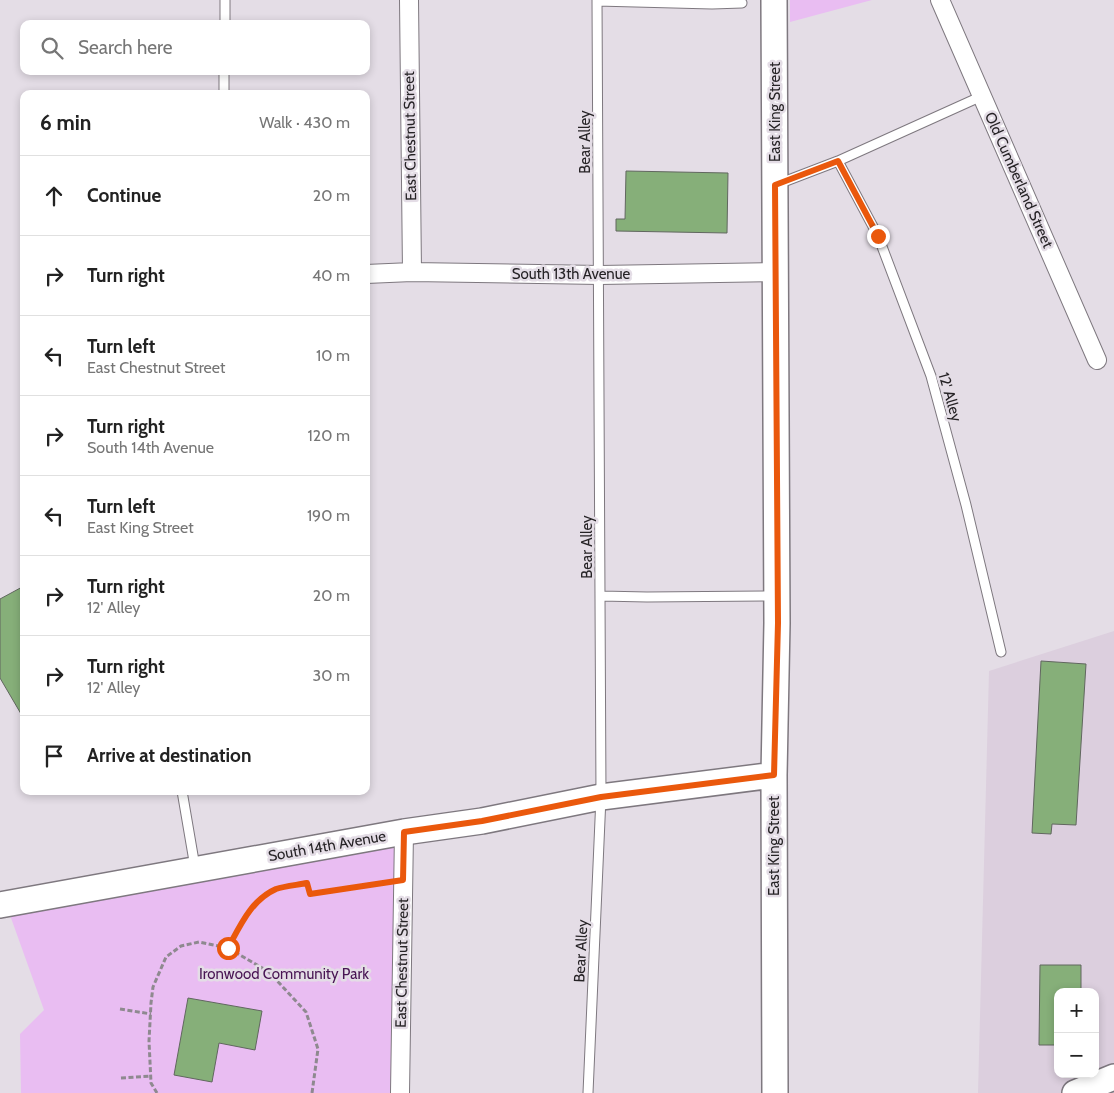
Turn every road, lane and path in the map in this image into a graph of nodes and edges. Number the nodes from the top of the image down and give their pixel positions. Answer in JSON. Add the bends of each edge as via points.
{"nodes":[{"id":1,"x":225,"y":0,"type":"edge"},
{"id":2,"x":409,"y":0,"type":"edge"},
{"id":3,"x":774,"y":0,"type":"edge"},
{"id":4,"x":940,"y":0,"type":"edge"},
{"id":5,"x":598,"y":1,"type":"edge"},
{"id":6,"x":744,"y":1,"type":"edge"},
{"id":7,"x":225,"y":20,"type":"edge"},
{"id":8,"x":224,"y":75,"type":"edge"},
{"id":9,"x":224,"y":90,"type":"edge"},
{"id":10,"x":982,"y":96,"type":"junction"},
{"id":11,"x":838,"y":161,"type":"junction"},
{"id":12,"x":775,"y":185,"type":"junction"},
{"id":13,"x":412,"y":272,"type":"junction"},
{"id":14,"x":776,"y":272,"type":"junction"},
{"id":15,"x":370,"y":274,"type":"edge"},
{"id":16,"x":600,"y":275,"type":"junction"},
{"id":17,"x":1097,"y":360,"type":"dead end"},
{"id":18,"x":601,"y":596,"type":"junction"},
{"id":19,"x":777,"y":596,"type":"junction"},
{"id":20,"x":1001,"y":652,"type":"dead end"},
{"id":21,"x":774,"y":775,"type":"junction"},
{"id":22,"x":183,"y":795,"type":"edge"},
{"id":23,"x":601,"y":797,"type":"junction"},
{"id":24,"x":404,"y":832,"type":"junction"},
{"id":25,"x":196,"y":870,"type":"junction"},
{"id":26,"x":403,"y":880,"type":"junction"},
{"id":27,"x":0,"y":905,"type":"edge"},
{"id":28,"x":228,"y":948,"type":"junction"},
{"id":29,"x":120,"y":1009,"type":"dead end"},
{"id":30,"x":151,"y":1014,"type":"junction"},
{"id":31,"x":151,"y":1076,"type":"junction"},
{"id":32,"x":1114,"y":1077,"type":"edge"},
{"id":33,"x":121,"y":1078,"type":"dead end"},
{"id":34,"x":157,"y":1093,"type":"edge"},
{"id":35,"x":312,"y":1093,"type":"edge"},
{"id":36,"x":400,"y":1093,"type":"edge"},
{"id":37,"x":588,"y":1093,"type":"edge"},
{"id":38,"x":775,"y":1093,"type":"edge"},
{"id":39,"x":1075,"y":1093,"type":"edge"}],
"edges":[{"from":1,"to":7,"type":"lane"},
{"from":2,"to":13,"type":"street","name":"East Chestnut Street"},
{"from":3,"to":12,"type":"street","name":"East King Street"},
{"from":4,"to":10,"type":"street","name":"Old Cumberland Street"},
{"from":5,"to":6,"type":"lane","via":[[712,4]]},
{"from":5,"to":16,"type":"lane","name":"Bear Alley"},
{"from":8,"to":9,"type":"lane"},
{"from":10,"to":11,"type":"lane"},
{"from":10,"to":17,"type":"street","name":"Old Cumberland Street"},
{"from":11,"to":12,"type":"lane"},
{"from":11,"to":20,"type":"lane","name":"12' Alley","via":[[878,236],[931,376]]},
{"from":12,"to":14,"type":"street","name":"East King Street"},
{"from":13,"to":15,"type":"street","name":"South 13th Avenue"},
{"from":13,"to":16,"type":"street","name":"South 13th Avenue"},
{"from":14,"to":16,"type":"street","name":"South 13th Avenue"},
{"from":14,"to":19,"type":"street","name":"East King Street"},
{"from":16,"to":18,"type":"lane","name":"Bear Alley"},
{"from":18,"to":19,"type":"lane"},
{"from":18,"to":23,"type":"lane","name":"Bear Alley"},
{"from":19,"to":21,"type":"street","name":"East King Street"},
{"from":21,"to":23,"type":"street","name":"South 14th Avenue"},
{"from":21,"to":38,"type":"street","name":"East King Street"},
{"from":22,"to":25,"type":"lane"},
{"from":23,"to":24,"type":"street","name":"South 14th Avenue","via":[[482,821]]},
{"from":23,"to":37,"type":"lane","name":"Bear Alley"},
{"from":24,"to":25,"type":"street","name":"South 14th Avenue"},
{"from":24,"to":26,"type":"street","name":"East Chestnut Street"},
{"from":25,"to":27,"type":"street","name":"South 14th Avenue"},
{"from":26,"to":28,"type":"path","via":[[310,894],[307,883],[276,890],[257,902],[245,916]]},
{"from":26,"to":36,"type":"street","name":"East Chestnut Street"},
{"from":28,"to":30,"type":"path","via":[[199,942],[181,946],[166,957],[153,988]]},
{"from":28,"to":35,"type":"path","via":[[269,972],[306,1012],[318,1049]]},
{"from":29,"to":30,"type":"path"},
{"from":30,"to":31,"type":"path"},
{"from":31,"to":33,"type":"path"},
{"from":31,"to":34,"type":"path"},
{"from":32,"to":39,"type":"street"}]}
